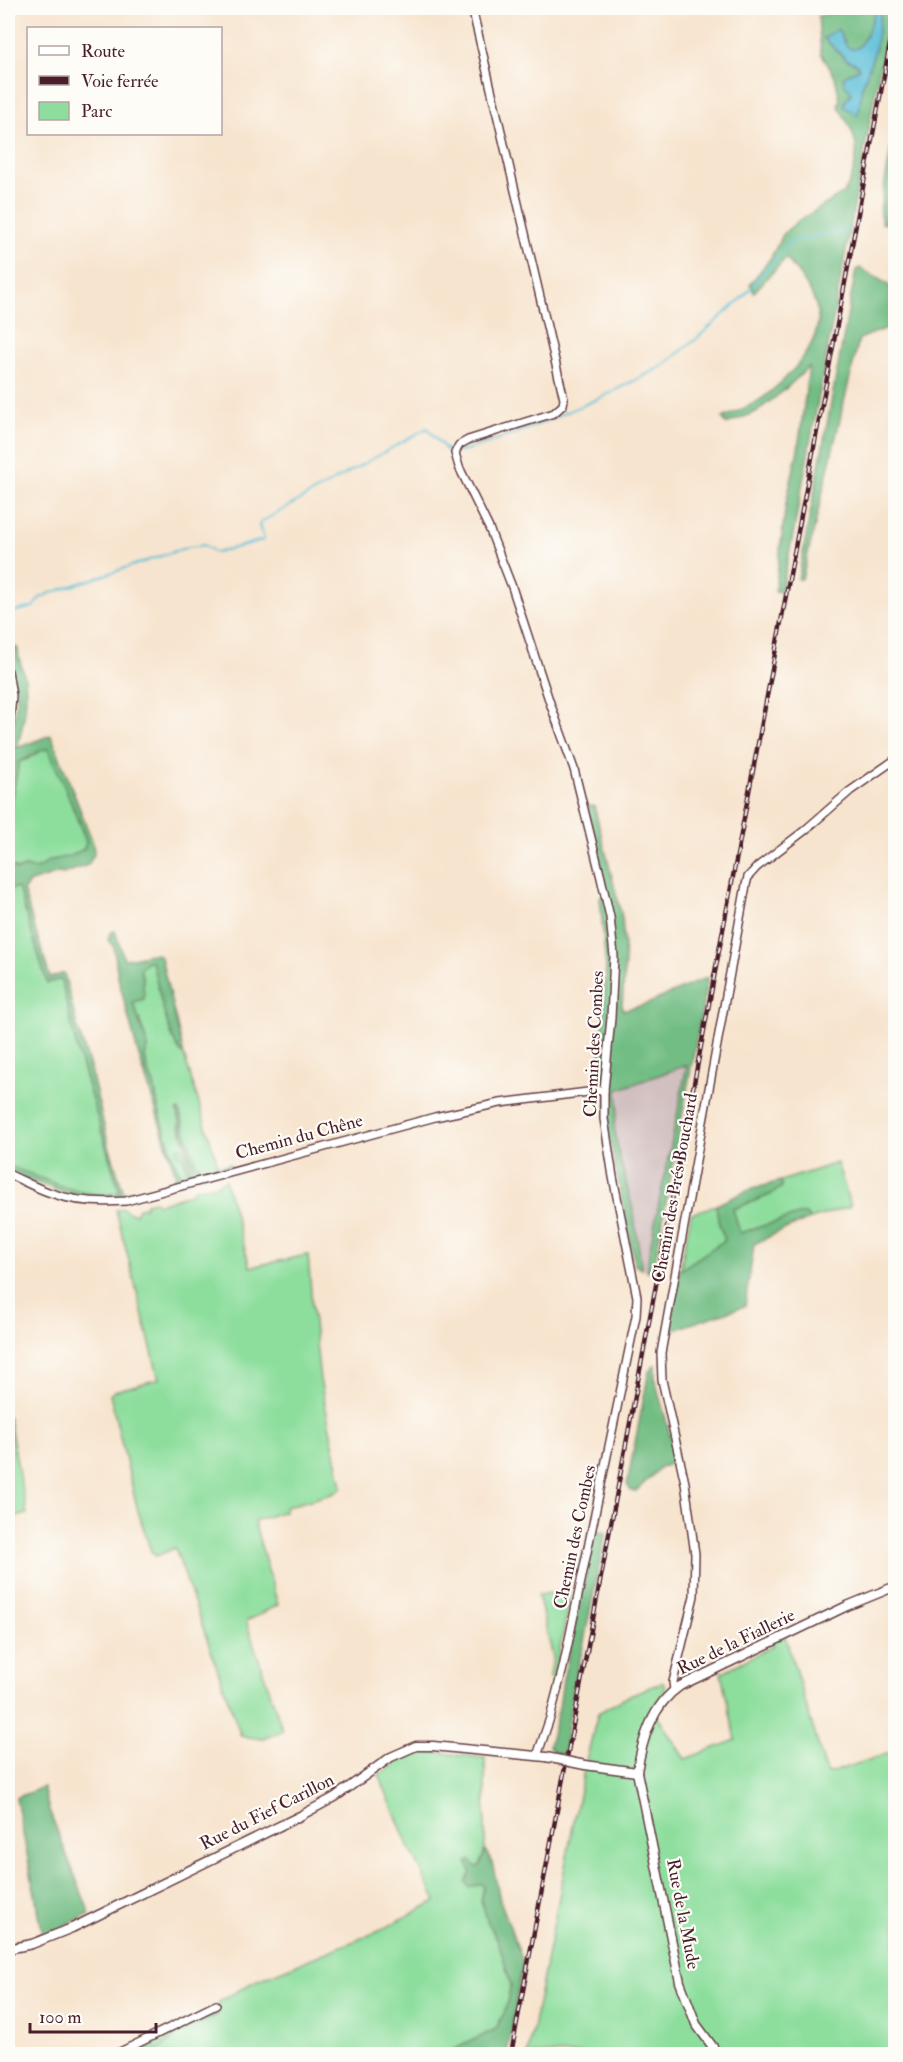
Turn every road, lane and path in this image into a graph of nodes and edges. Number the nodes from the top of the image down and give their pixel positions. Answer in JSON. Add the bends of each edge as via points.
{"nodes":[{"id":1,"x":472,"y":8,"type":"edge"},
{"id":2,"x":8,"y":671,"type":"edge"},
{"id":3,"x":8,"y":742,"type":"edge"},
{"id":4,"x":896,"y":759,"type":"edge"},
{"id":5,"x":604,"y":1090,"type":"junction"},
{"id":6,"x":8,"y":1174,"type":"edge"},
{"id":7,"x":896,"y":1586,"type":"edge"},
{"id":8,"x":674,"y":1690,"type":"junction"},
{"id":9,"x":537,"y":1756,"type":"junction"},
{"id":10,"x":638,"y":1772,"type":"junction"},
{"id":11,"x":8,"y":1949,"type":"edge"},
{"id":12,"x":216,"y":2005,"type":"dead end"},
{"id":13,"x":116,"y":2055,"type":"edge"},
{"id":14,"x":718,"y":2055,"type":"edge"}],
"edges":[{"from":1,"to":5,"type":"street","name":"Chemin des Combes","via":[[564,399],[554,413],[468,440],[456,453],[512,587],[574,770],[599,867],[614,956]]},
{"from":2,"to":3,"type":"street","via":[[12,696]]},
{"from":4,"to":8,"type":"street","name":"Chemin des Prés Bouchard","via":[[757,867],[746,885],[661,1353],[662,1380],[689,1505],[695,1572],[691,1615]]},
{"from":5,"to":6,"type":"street","name":"Chemin du Chêne","via":[[511,1101],[435,1117],[126,1201],[76,1200]]},
{"from":5,"to":9,"type":"street","name":"Chemin des Combes","via":[[607,1147],[637,1306],[563,1668]]},
{"from":7,"to":8,"type":"street","name":"Rue de la Fiallerie"},
{"from":8,"to":10,"type":"street","name":"Rue de la Fiallerie","via":[[656,1712],[645,1737]]},
{"from":9,"to":10,"type":"street","name":"Rue du Fief Carillon","bridge":true},
{"from":9,"to":11,"type":"street","name":"Rue du Fief Carillon","via":[[433,1746],[408,1748],[300,1816],[72,1929]]},
{"from":10,"to":14,"type":"street","name":"Rue de la Mude","via":[[680,1982],[696,2024]]},
{"from":12,"to":13,"type":"street"}]}
